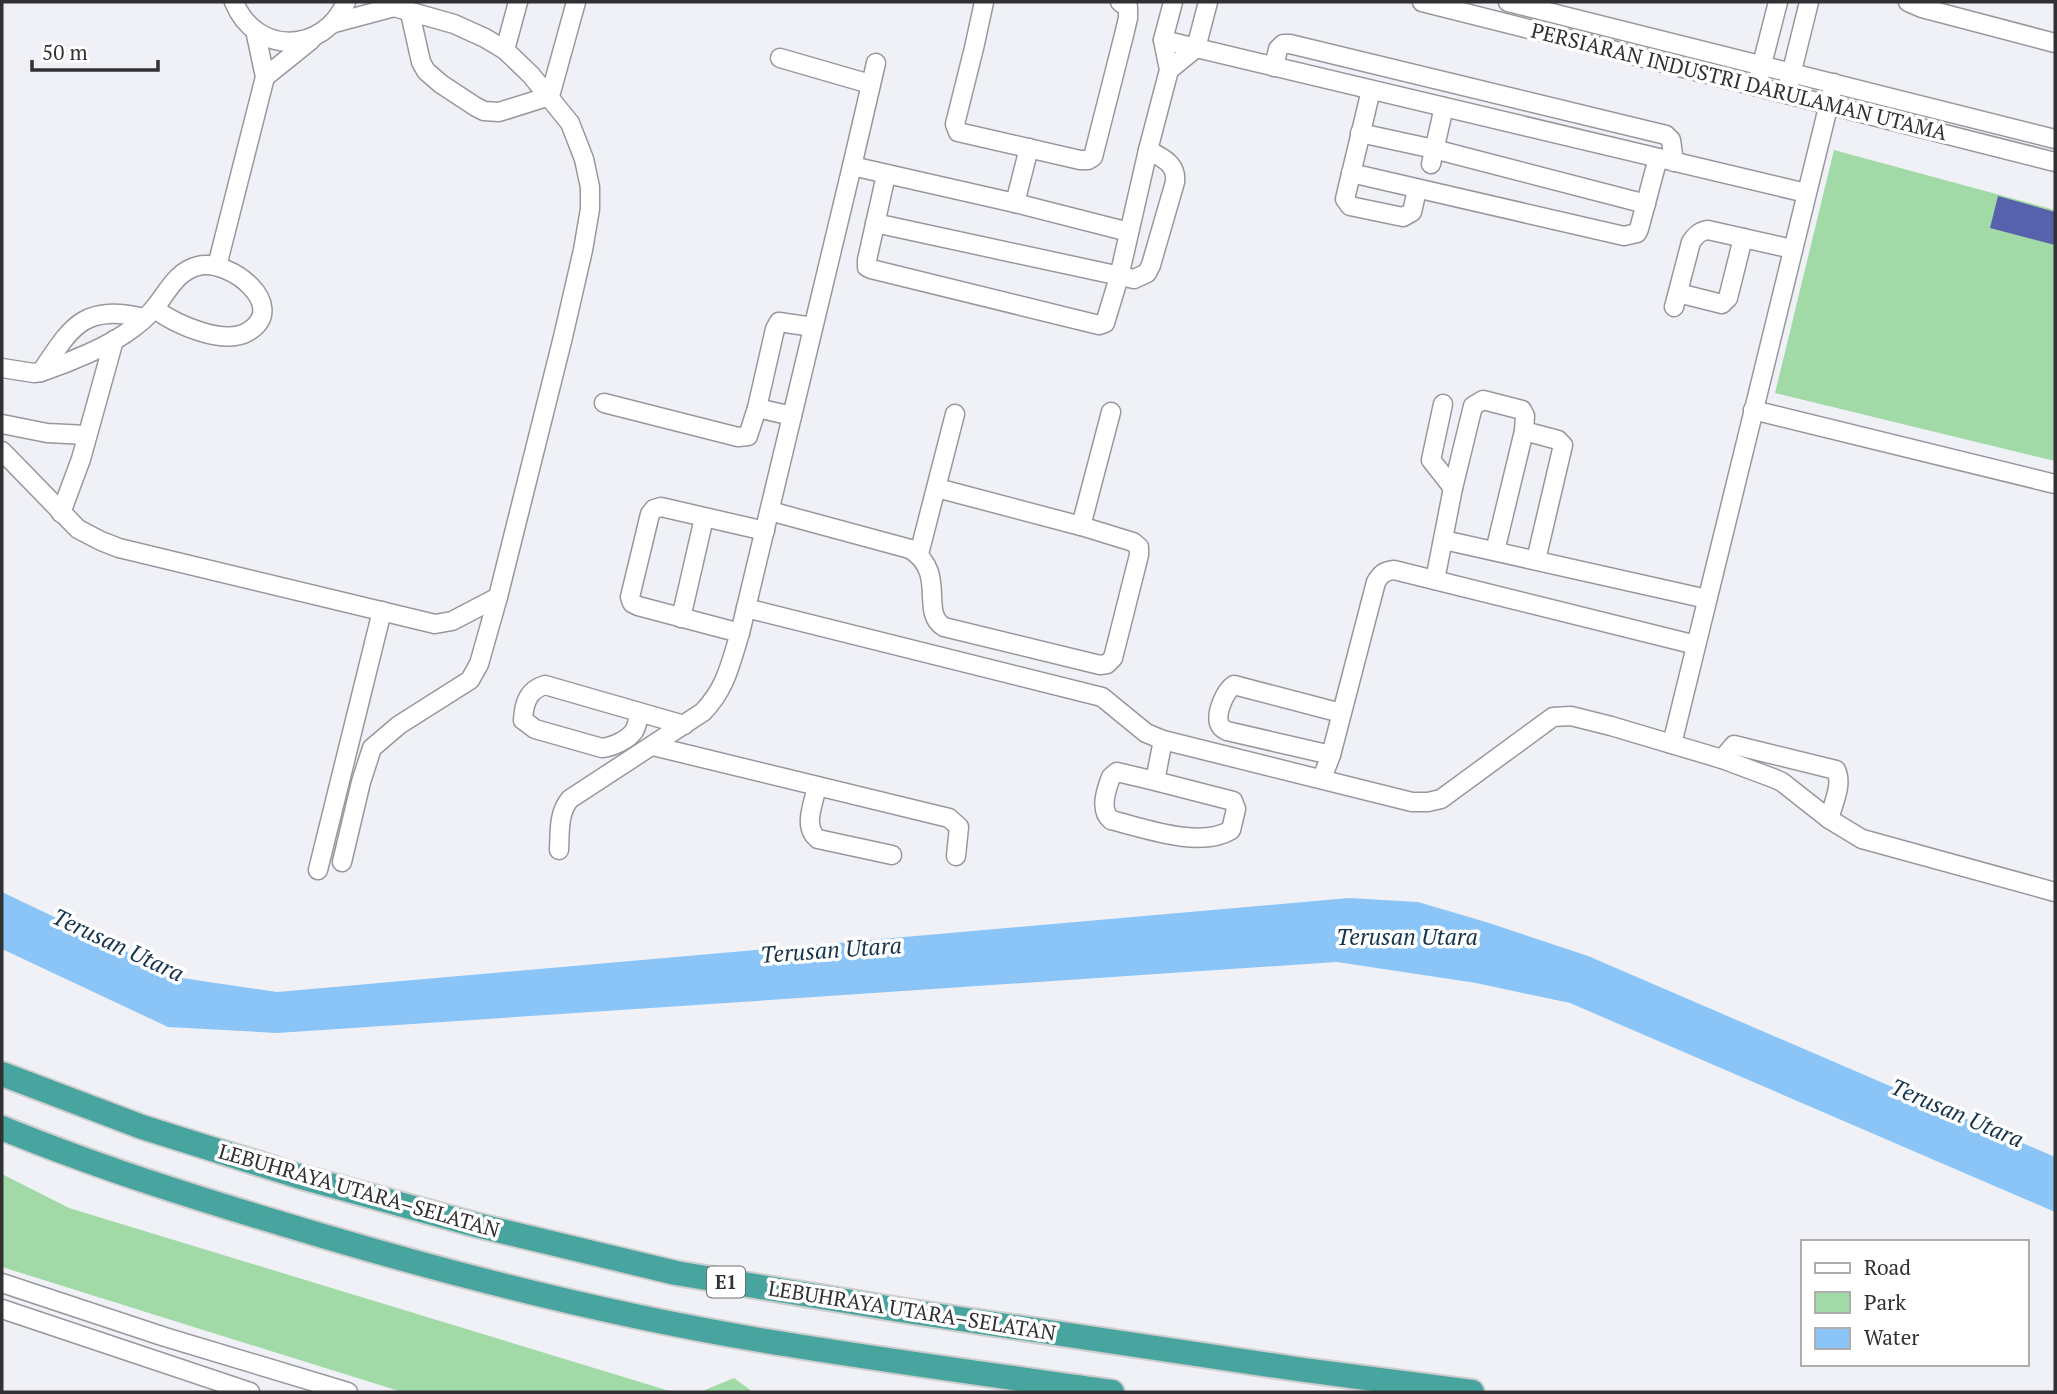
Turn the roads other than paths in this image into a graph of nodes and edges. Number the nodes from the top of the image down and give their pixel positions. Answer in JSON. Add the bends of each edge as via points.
{"nodes":[{"id":1,"x":234,"y":2,"type":"edge"},
{"id":2,"x":346,"y":2,"type":"edge"},
{"id":3,"x":518,"y":2,"type":"edge"},
{"id":4,"x":576,"y":2,"type":"edge"},
{"id":5,"x":984,"y":2,"type":"edge"},
{"id":6,"x":1120,"y":2,"type":"edge"},
{"id":7,"x":1173,"y":2,"type":"edge"},
{"id":8,"x":1208,"y":2,"type":"edge"},
{"id":9,"x":1422,"y":2,"type":"edge"},
{"id":10,"x":1508,"y":2,"type":"edge"},
{"id":11,"x":1778,"y":2,"type":"edge"},
{"id":12,"x":1809,"y":2,"type":"edge"},
{"id":13,"x":1908,"y":2,"type":"edge"},
{"id":14,"x":398,"y":7,"type":"edge"},
{"id":15,"x":334,"y":23,"type":"junction"},
{"id":16,"x":255,"y":30,"type":"junction"},
{"id":17,"x":316,"y":36,"type":"junction"},
{"id":18,"x":1163,"y":40,"type":"junction"},
{"id":19,"x":2055,"y":43,"type":"edge"},
{"id":20,"x":1196,"y":48,"type":"junction"},
{"id":21,"x":505,"y":50,"type":"junction"},
{"id":22,"x":780,"y":58,"type":"dead end"},
{"id":23,"x":876,"y":63,"type":"dead end"},
{"id":24,"x":1763,"y":65,"type":"junction"},
{"id":25,"x":1274,"y":67,"type":"junction"},
{"id":26,"x":1169,"y":70,"type":"junction"},
{"id":27,"x":1792,"y":72,"type":"junction"},
{"id":28,"x":265,"y":77,"type":"junction"},
{"id":29,"x":870,"y":83,"type":"junction"},
{"id":30,"x":1834,"y":83,"type":"junction"},
{"id":31,"x":1756,"y":86,"type":"junction"},
{"id":32,"x":1371,"y":90,"type":"junction"},
{"id":33,"x":1491,"y":93,"type":"junction"},
{"id":34,"x":1787,"y":94,"type":"junction"},
{"id":35,"x":550,"y":96,"type":"junction"},
{"id":36,"x":1829,"y":105,"type":"junction"},
{"id":37,"x":1444,"y":107,"type":"junction"},
{"id":38,"x":1487,"y":117,"type":"junction"},
{"id":39,"x":1591,"y":117,"type":"junction"},
{"id":40,"x":1360,"y":133,"type":"junction"},
{"id":41,"x":2055,"y":139,"type":"edge"},
{"id":42,"x":1587,"y":141,"type":"junction"},
{"id":43,"x":1029,"y":148,"type":"junction"},
{"id":44,"x":1148,"y":150,"type":"junction"},
{"id":45,"x":1433,"y":156,"type":"junction"},
{"id":46,"x":1666,"y":160,"type":"junction"},
{"id":47,"x":2055,"y":162,"type":"edge"},
{"id":48,"x":852,"y":166,"type":"junction"},
{"id":49,"x":1351,"y":173,"type":"junction"},
{"id":50,"x":886,"y":175,"type":"junction"},
{"id":51,"x":1417,"y":190,"type":"junction"},
{"id":52,"x":1806,"y":193,"type":"junction"},
{"id":53,"x":1015,"y":203,"type":"junction"},
{"id":54,"x":1646,"y":204,"type":"junction"},
{"id":55,"x":875,"y":223,"type":"junction"},
{"id":56,"x":1129,"y":232,"type":"junction"},
{"id":57,"x":1743,"y":238,"type":"junction"},
{"id":58,"x":1792,"y":249,"type":"junction"},
{"id":59,"x":217,"y":266,"type":"junction"},
{"id":60,"x":1119,"y":277,"type":"junction"},
{"id":61,"x":149,"y":313,"type":"junction"},
{"id":62,"x":813,"y":327,"type":"junction"},
{"id":63,"x":114,"y":340,"type":"junction"},
{"id":64,"x":2,"y":368,"type":"edge"},
{"id":65,"x":41,"y":372,"type":"junction"},
{"id":66,"x":604,"y":403,"type":"dead end"},
{"id":67,"x":1443,"y":404,"type":"dead end"},
{"id":68,"x":757,"y":408,"type":"junction"},
{"id":69,"x":1753,"y":410,"type":"junction"},
{"id":70,"x":1111,"y":412,"type":"dead end"},
{"id":71,"x":955,"y":414,"type":"dead end"},
{"id":72,"x":792,"y":416,"type":"junction"},
{"id":73,"x":2,"y":424,"type":"edge"},
{"id":74,"x":1524,"y":431,"type":"junction"},
{"id":75,"x":87,"y":435,"type":"junction"},
{"id":76,"x":2,"y":451,"type":"edge"},
{"id":77,"x":2055,"y":484,"type":"edge"},
{"id":78,"x":937,"y":488,"type":"junction"},
{"id":79,"x":1453,"y":488,"type":"junction"},
{"id":80,"x":770,"y":511,"type":"junction"},
{"id":81,"x":61,"y":513,"type":"junction"},
{"id":82,"x":704,"y":518,"type":"junction"},
{"id":83,"x":1081,"y":526,"type":"junction"},
{"id":84,"x":765,"y":531,"type":"junction"},
{"id":85,"x":1444,"y":540,"type":"junction"},
{"id":86,"x":1495,"y":551,"type":"junction"},
{"id":87,"x":919,"y":554,"type":"junction"},
{"id":88,"x":1536,"y":560,"type":"junction"},
{"id":89,"x":1435,"y":580,"type":"junction"},
{"id":90,"x":498,"y":597,"type":"junction"},
{"id":91,"x":1707,"y":599,"type":"junction"},
{"id":92,"x":746,"y":608,"type":"junction"},
{"id":93,"x":382,"y":611,"type":"junction"},
{"id":94,"x":681,"y":618,"type":"junction"},
{"id":95,"x":740,"y":633,"type":"junction"},
{"id":96,"x":1696,"y":645,"type":"junction"},
{"id":97,"x":640,"y":713,"type":"junction"},
{"id":98,"x":1341,"y":713,"type":"junction"},
{"id":99,"x":684,"y":725,"type":"junction"},
{"id":100,"x":1163,"y":740,"type":"junction"},
{"id":101,"x":1672,"y":744,"type":"junction"},
{"id":102,"x":653,"y":746,"type":"junction"},
{"id":103,"x":1331,"y":755,"type":"junction"},
{"id":104,"x":1722,"y":759,"type":"junction"},
{"id":105,"x":1322,"y":778,"type":"junction"},
{"id":106,"x":1154,"y":781,"type":"junction"},
{"id":107,"x":817,"y":786,"type":"junction"},
{"id":108,"x":1829,"y":819,"type":"junction"},
{"id":109,"x":559,"y":850,"type":"dead end"},
{"id":110,"x":892,"y":855,"type":"dead end"},
{"id":111,"x":957,"y":856,"type":"dead end"},
{"id":112,"x":342,"y":862,"type":"dead end"},
{"id":113,"x":318,"y":870,"type":"dead end"},
{"id":114,"x":2055,"y":892,"type":"edge"},
{"id":115,"x":2,"y":1074,"type":"edge"},
{"id":116,"x":2,"y":1128,"type":"edge"},
{"id":117,"x":2,"y":1283,"type":"edge"},
{"id":118,"x":2,"y":1309,"type":"edge"},
{"id":119,"x":250,"y":1392,"type":"edge"},
{"id":120,"x":348,"y":1392,"type":"edge"},
{"id":121,"x":1112,"y":1392,"type":"edge"},
{"id":122,"x":1472,"y":1392,"type":"edge"}],
"edges":[{"from":1,"to":16,"type":"street"},
{"from":2,"to":15,"type":"street"},
{"from":3,"to":21,"type":"street"},
{"from":4,"to":35,"type":"street"},
{"from":5,"to":43,"type":"street","via":[[955,124],[958,132]]},
{"from":6,"to":43,"type":"street","via":[[1128,7],[1128,18],[1093,157],[1080,160]]},
{"from":7,"to":18,"type":"street"},
{"from":8,"to":20,"type":"street"},
{"from":9,"to":31,"type":"street","name":"PERSIARAN INDUSTRI DARULAMAN UTAMA"},
{"from":10,"to":24,"type":"street","name":"PERSIARAN INDUSTRI DARULAMAN UTAMA"},
{"from":11,"to":24,"type":"street"},
{"from":12,"to":27,"type":"street"},
{"from":13,"to":19,"type":"street"},
{"from":14,"to":15,"type":"street"},
{"from":14,"to":21,"type":"street","via":[[454,24]]},
{"from":14,"to":35,"type":"street","via":[[426,71],[476,107],[499,112]]},
{"from":15,"to":17,"type":"street"},
{"from":16,"to":17,"type":"street","via":[[285,42]]},
{"from":16,"to":28,"type":"street"},
{"from":17,"to":28,"type":"street"},
{"from":18,"to":20,"type":"street"},
{"from":18,"to":26,"type":"street"},
{"from":20,"to":25,"type":"street"},
{"from":20,"to":26,"type":"street"},
{"from":21,"to":35,"type":"street"},
{"from":22,"to":29,"type":"street"},
{"from":23,"to":29,"type":"street"},
{"from":24,"to":27,"type":"street","name":"PERSIARAN INDUSTRI DARULAMAN UTAMA"},
{"from":24,"to":31,"type":"street"},
{"from":25,"to":32,"type":"street"},
{"from":25,"to":33,"type":"street","via":[[1278,49],[1290,44]]},
{"from":26,"to":44,"type":"street"},
{"from":27,"to":30,"type":"street","name":"PERSIARAN INDUSTRI DARULAMAN UTAMA"},
{"from":27,"to":34,"type":"street"},
{"from":28,"to":59,"type":"street"},
{"from":29,"to":48,"type":"street"},
{"from":30,"to":36,"type":"street"},
{"from":30,"to":41,"type":"street","name":"PERSIARAN INDUSTRI DARULAMAN UTAMA"},
{"from":31,"to":34,"type":"street","name":"PERSIARAN INDUSTRI DARULAMAN UTAMA"},
{"from":32,"to":37,"type":"street"},
{"from":32,"to":40,"type":"street"},
{"from":33,"to":38,"type":"street"},
{"from":33,"to":39,"type":"street"},
{"from":34,"to":36,"type":"street","name":"PERSIARAN INDUSTRI DARULAMAN UTAMA"},
{"from":35,"to":90,"type":"street","via":[[570,122],[578,142],[590,187],[590,209]]},
{"from":36,"to":47,"type":"street","name":"PERSIARAN INDUSTRI DARULAMAN UTAMA"},
{"from":36,"to":52,"type":"street"},
{"from":37,"to":38,"type":"street"},
{"from":37,"to":45,"type":"street"},
{"from":38,"to":42,"type":"street"},
{"from":39,"to":42,"type":"street"},
{"from":39,"to":46,"type":"street","via":[[1667,135],[1671,140]]},
{"from":40,"to":45,"type":"street"},
{"from":40,"to":49,"type":"street"},
{"from":42,"to":46,"type":"street"},
{"from":43,"to":53,"type":"street"},
{"from":44,"to":56,"type":"street"},
{"from":44,"to":60,"type":"street","via":[[1168,161],[1175,182],[1152,265],[1134,279]]},
{"from":45,"to":54,"type":"street"},
{"from":46,"to":52,"type":"street"},
{"from":46,"to":54,"type":"street"},
{"from":48,"to":50,"type":"street"},
{"from":48,"to":62,"type":"street"},
{"from":49,"to":51,"type":"street"},
{"from":49,"to":51,"type":"street","via":[[1345,199],[1350,206],[1408,216]]},
{"from":50,"to":53,"type":"street"},
{"from":50,"to":55,"type":"street"},
{"from":51,"to":54,"type":"street","via":[[1624,236],[1637,233]]},
{"from":52,"to":58,"type":"street"},
{"from":53,"to":56,"type":"street"},
{"from":55,"to":60,"type":"street"},
{"from":55,"to":60,"type":"street","via":[[867,260],[872,270],[1099,325],[1105,323]]},
{"from":56,"to":60,"type":"street"},
{"from":57,"to":57,"type":"street","via":[[1709,230],[1696,235],[1676,300],[1726,302]]},
{"from":57,"to":58,"type":"street"},
{"from":58,"to":69,"type":"street"},
{"from":59,"to":61,"type":"street","via":[[187,270]]},
{"from":59,"to":61,"type":"street","via":[[244,279],[259,298],[260,321],[246,334],[213,334]]},
{"from":61,"to":63,"type":"street"},
{"from":61,"to":65,"type":"street","via":[[85,318],[65,337]]},
{"from":62,"to":68,"type":"street","via":[[779,323]]},
{"from":62,"to":72,"type":"street"},
{"from":63,"to":65,"type":"street"},
{"from":63,"to":75,"type":"street"},
{"from":64,"to":65,"type":"street"},
{"from":66,"to":68,"type":"street","via":[[744,437],[751,432]]},
{"from":67,"to":79,"type":"street","via":[[1431,460]]},
{"from":68,"to":72,"type":"street"},
{"from":69,"to":77,"type":"street"},
{"from":69,"to":91,"type":"street"},
{"from":70,"to":83,"type":"street"},
{"from":71,"to":78,"type":"street"},
{"from":72,"to":80,"type":"street"},
{"from":73,"to":75,"type":"street"},
{"from":74,"to":79,"type":"street","via":[[1521,410],[1483,400],[1473,406]]},
{"from":74,"to":86,"type":"street"},
{"from":74,"to":88,"type":"street","via":[[1563,445]]},
{"from":75,"to":81,"type":"street"},
{"from":76,"to":81,"type":"street"},
{"from":78,"to":83,"type":"street"},
{"from":78,"to":87,"type":"street"},
{"from":79,"to":85,"type":"street"},
{"from":80,"to":84,"type":"street"},
{"from":80,"to":87,"type":"street"},
{"from":81,"to":93,"type":"street","via":[[89,536],[120,548]]},
{"from":82,"to":84,"type":"street"},
{"from":82,"to":94,"type":"street"},
{"from":82,"to":94,"type":"street","via":[[654,509],[630,597],[638,606]]},
{"from":83,"to":87,"type":"street","via":[[1139,547],[1113,658],[1107,664],[937,622],[931,575]]},
{"from":84,"to":92,"type":"street"},
{"from":85,"to":86,"type":"street"},
{"from":85,"to":89,"type":"street"},
{"from":86,"to":88,"type":"street"},
{"from":88,"to":91,"type":"street"},
{"from":89,"to":96,"type":"street"},
{"from":89,"to":98,"type":"street","via":[[1394,570],[1380,575]]},
{"from":90,"to":93,"type":"street","via":[[443,624]]},
{"from":90,"to":112,"type":"street","via":[[470,680],[399,725],[372,748]]},
{"from":91,"to":96,"type":"street"},
{"from":92,"to":95,"type":"street"},
{"from":92,"to":100,"type":"street","via":[[1102,697],[1146,733]]},
{"from":93,"to":113,"type":"street"},
{"from":94,"to":95,"type":"street"},
{"from":95,"to":99,"type":"street","via":[[717,698]]},
{"from":96,"to":101,"type":"street"},
{"from":97,"to":97,"type":"street","via":[[545,685],[530,692],[523,720],[535,729],[602,748],[624,740],[635,730]]},
{"from":97,"to":99,"type":"street"},
{"from":98,"to":103,"type":"street"},
{"from":98,"to":103,"type":"street","via":[[1234,685],[1219,714],[1221,727],[1227,731]]},
{"from":99,"to":102,"type":"street"},
{"from":100,"to":105,"type":"street"},
{"from":100,"to":106,"type":"street"},
{"from":101,"to":104,"type":"street"},
{"from":101,"to":105,"type":"street","via":[[1562,716],[1553,717],[1441,799],[1412,802]]},
{"from":102,"to":107,"type":"street"},
{"from":102,"to":109,"type":"street","via":[[570,799],[561,813]]},
{"from":103,"to":105,"type":"street"},
{"from":104,"to":108,"type":"street","via":[[1782,782]]},
{"from":104,"to":108,"type":"street","via":[[1734,745],[1836,770],[1839,781]]},
{"from":106,"to":106,"type":"street","via":[[1117,772],[1111,777],[1105,816],[1183,838],[1231,830],[1236,809],[1233,801]]},
{"from":107,"to":110,"type":"street","via":[[811,834]]},
{"from":107,"to":111,"type":"street","via":[[948,818],[959,827]]},
{"from":108,"to":114,"type":"street","via":[[1862,839]]},
{"from":115,"to":122,"type":"highway","name":"LEBUHRAYA UTARA–SELATAN","number":"E1","via":[[142,1127],[279,1171],[676,1273],[913,1312]]},
{"from":116,"to":121,"type":"highway","via":[[223,1208],[403,1261],[543,1295],[753,1338]]},
{"from":117,"to":120,"type":"street"},
{"from":118,"to":119,"type":"street"}]}
